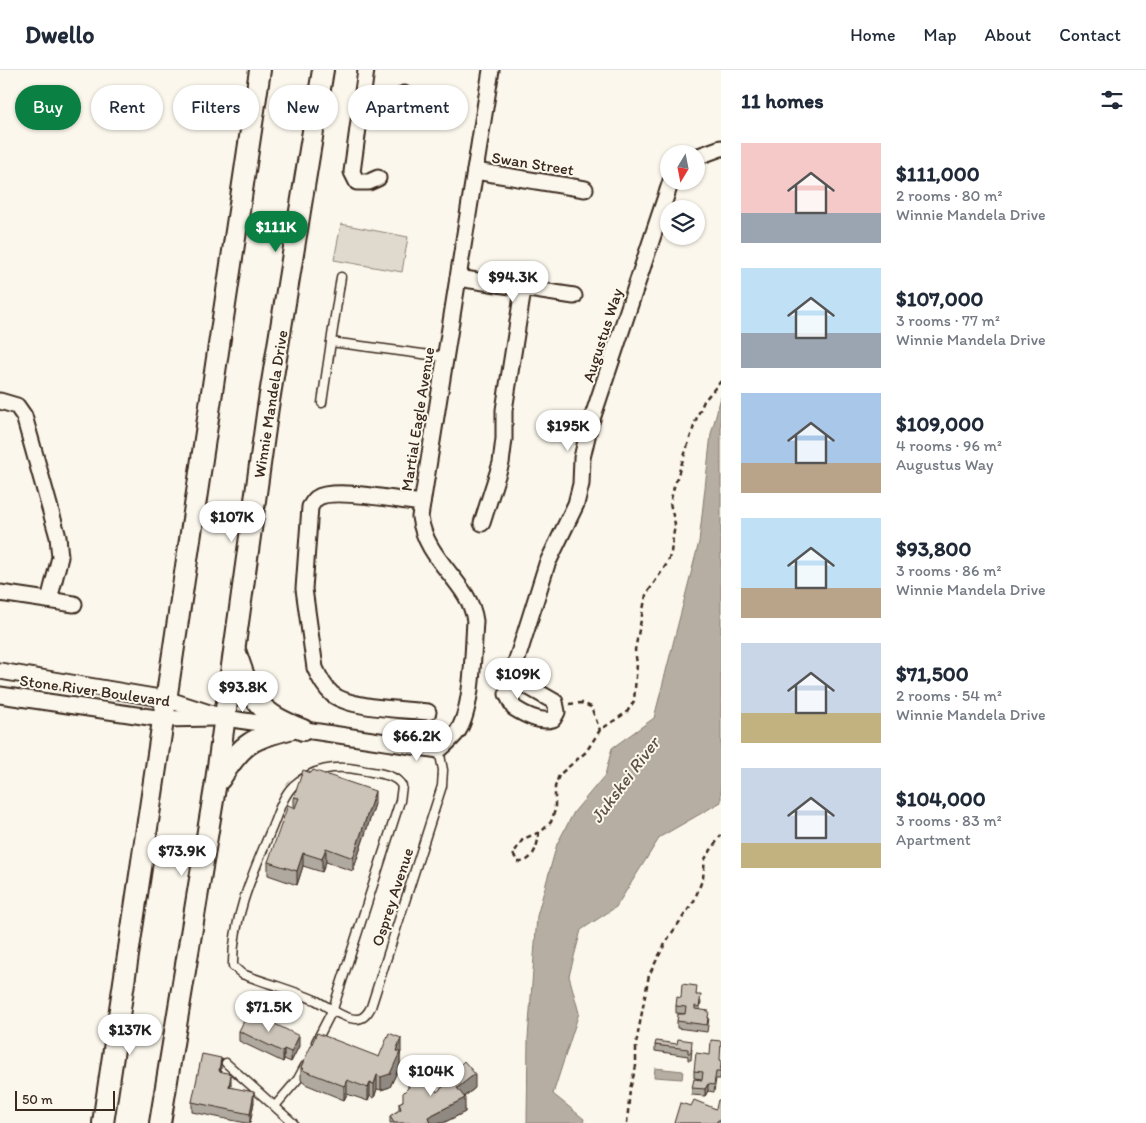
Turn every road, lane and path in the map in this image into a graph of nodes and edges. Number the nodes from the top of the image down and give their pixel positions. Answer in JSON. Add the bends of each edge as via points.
{"nodes":[{"id":1,"x":260,"y":70,"type":"edge"},
{"id":2,"x":323,"y":70,"type":"edge"},
{"id":3,"x":366,"y":70,"type":"edge"},
{"id":4,"x":490,"y":70,"type":"edge"},
{"id":5,"x":364,"y":85,"type":"edge"},
{"id":6,"x":358,"y":130,"type":"edge"},
{"id":7,"x":721,"y":148,"type":"edge"},
{"id":8,"x":705,"y":154,"type":"edge"},
{"id":9,"x":476,"y":171,"type":"junction"},
{"id":10,"x":378,"y":178,"type":"dead end"},
{"id":11,"x":585,"y":190,"type":"dead end"},
{"id":12,"x":668,"y":190,"type":"edge"},
{"id":13,"x":341,"y":277,"type":"dead end"},
{"id":14,"x":458,"y":278,"type":"junction"},
{"id":15,"x":523,"y":290,"type":"junction"},
{"id":16,"x":574,"y":296,"type":"dead end"},
{"id":17,"x":331,"y":342,"type":"junction"},
{"id":18,"x":445,"y":356,"type":"junction"},
{"id":19,"x":721,"y":381,"type":"edge"},
{"id":20,"x":0,"y":401,"type":"edge"},
{"id":21,"x":322,"y":403,"type":"dead end"},
{"id":22,"x":422,"y":503,"type":"junction"},
{"id":23,"x":482,"y":523,"type":"dead end"},
{"id":24,"x":0,"y":593,"type":"edge"},
{"id":25,"x":49,"y":600,"type":"junction"},
{"id":26,"x":74,"y":604,"type":"dead end"},
{"id":27,"x":235,"y":649,"type":"junction"},
{"id":28,"x":514,"y":669,"type":"junction"},
{"id":29,"x":0,"y":671,"type":"edge"},
{"id":30,"x":536,"y":692,"type":"junction"},
{"id":31,"x":0,"y":695,"type":"edge"},
{"id":32,"x":166,"y":699,"type":"junction"},
{"id":33,"x":556,"y":706,"type":"junction"},
{"id":34,"x":428,"y":712,"type":"dead end"},
{"id":35,"x":529,"y":716,"type":"junction"},
{"id":36,"x":225,"y":718,"type":"junction"},
{"id":37,"x":163,"y":719,"type":"junction"},
{"id":38,"x":298,"y":729,"type":"junction"},
{"id":39,"x":600,"y":730,"type":"junction"},
{"id":40,"x":439,"y":750,"type":"junction"},
{"id":41,"x":215,"y":788,"type":"junction"},
{"id":42,"x":539,"y":832,"type":"junction"},
{"id":43,"x":721,"y":835,"type":"edge"},
{"id":44,"x":333,"y":1009,"type":"junction"},
{"id":45,"x":312,"y":1050,"type":"edge"},
{"id":46,"x":309,"y":1058,"type":"edge"},
{"id":47,"x":226,"y":1063,"type":"dead end"},
{"id":48,"x":275,"y":1106,"type":"junction"},
{"id":49,"x":103,"y":1123,"type":"edge"},
{"id":50,"x":160,"y":1123,"type":"edge"},
{"id":51,"x":293,"y":1123,"type":"edge"},
{"id":52,"x":627,"y":1123,"type":"edge"}],
"edges":[{"from":1,"to":32,"type":"main road"},
{"from":2,"to":27,"type":"main road","name":"Winnie Mandela Drive","via":[[268,407]]},
{"from":3,"to":5,"type":"street"},
{"from":4,"to":9,"type":"street","name":"Martial Eagle Avenue"},
{"from":6,"to":10,"type":"street","via":[[352,176],[363,183]]},
{"from":7,"to":8,"type":"street"},
{"from":9,"to":11,"type":"street","name":"Swan Street"},
{"from":9,"to":14,"type":"street","name":"Martial Eagle Avenue"},
{"from":12,"to":28,"type":"street","name":"Augustus Way","via":[[589,428],[576,504],[547,564]]},
{"from":13,"to":17,"type":"lane"},
{"from":14,"to":15,"type":"street"},
{"from":14,"to":18,"type":"street","name":"Martial Eagle Avenue"},
{"from":15,"to":16,"type":"street"},
{"from":15,"to":23,"type":"street","via":[[504,410],[501,463]]},
{"from":17,"to":18,"type":"lane"},
{"from":17,"to":21,"type":"lane"},
{"from":18,"to":22,"type":"street","name":"Martial Eagle Avenue"},
{"from":19,"to":39,"type":"path","via":[[704,401],[674,487],[670,503],[675,524],[671,552],[646,596],[641,614],[635,650],[634,701],[627,712]]},
{"from":20,"to":25,"type":"street","via":[[17,406],[24,416],[58,537],[60,557]]},
{"from":22,"to":34,"type":"street","via":[[354,494],[317,497],[310,507],[304,589],[315,668],[333,695],[351,703]]},
{"from":22,"to":40,"type":"street","name":"Martial Eagle Avenue","via":[[420,517],[428,546],[468,599],[475,621],[467,710],[459,730]]},
{"from":24,"to":25,"type":"street"},
{"from":25,"to":26,"type":"street"},
{"from":27,"to":36,"type":"main road","name":"Winnie Mandela Drive"},
{"from":27,"to":38,"type":"main road","via":[[256,701],[277,719]]},
{"from":28,"to":30,"type":"street"},
{"from":28,"to":35,"type":"street","name":"Augustus Way","via":[[508,690],[510,703]]},
{"from":29,"to":32,"type":"street","name":"Stone River Boulevard"},
{"from":30,"to":33,"type":"street","via":[[550,698]]},
{"from":30,"to":35,"type":"street"},
{"from":31,"to":37,"type":"street","name":"Stone River Boulevard"},
{"from":32,"to":36,"type":"street","name":"Stone River Boulevard"},
{"from":32,"to":37,"type":"main road"},
{"from":33,"to":35,"type":"street","via":[[556,716],[551,720]]},
{"from":33,"to":39,"type":"path","via":[[582,703],[591,707]]},
{"from":36,"to":37,"type":"street","name":"Stone River Boulevard"},
{"from":36,"to":38,"type":"street"},
{"from":36,"to":41,"type":"main road","name":"Winnie Mandela Drive"},
{"from":37,"to":49,"type":"main road"},
{"from":38,"to":40,"type":"street"},
{"from":38,"to":41,"type":"main road","via":[[258,738],[245,745]]},
{"from":39,"to":42,"type":"path","via":[[586,752],[559,775],[555,787],[555,810],[550,822]]},
{"from":40,"to":44,"type":"lane","name":"Osprey Avenue","via":[[442,786],[371,1008],[359,1019]]},
{"from":41,"to":50,"type":"main road","name":"Winnie Mandela Drive"},
{"from":42,"to":42,"type":"path","via":[[523,839],[516,848],[514,854],[518,862],[526,861],[535,851]]},
{"from":43,"to":52,"type":"path","via":[[705,858],[703,878],[694,901],[667,940],[649,975],[636,1044]]},
{"from":44,"to":44,"type":"lane","via":[[242,974],[233,966],[245,894],[280,809],[295,784],[326,768],[384,775],[402,786],[400,801]]},
{"from":44,"to":45,"type":"lane"},
{"from":46,"to":48,"type":"lane","via":[[298,1079]]},
{"from":47,"to":48,"type":"lane"},
{"from":48,"to":51,"type":"lane"}]}
